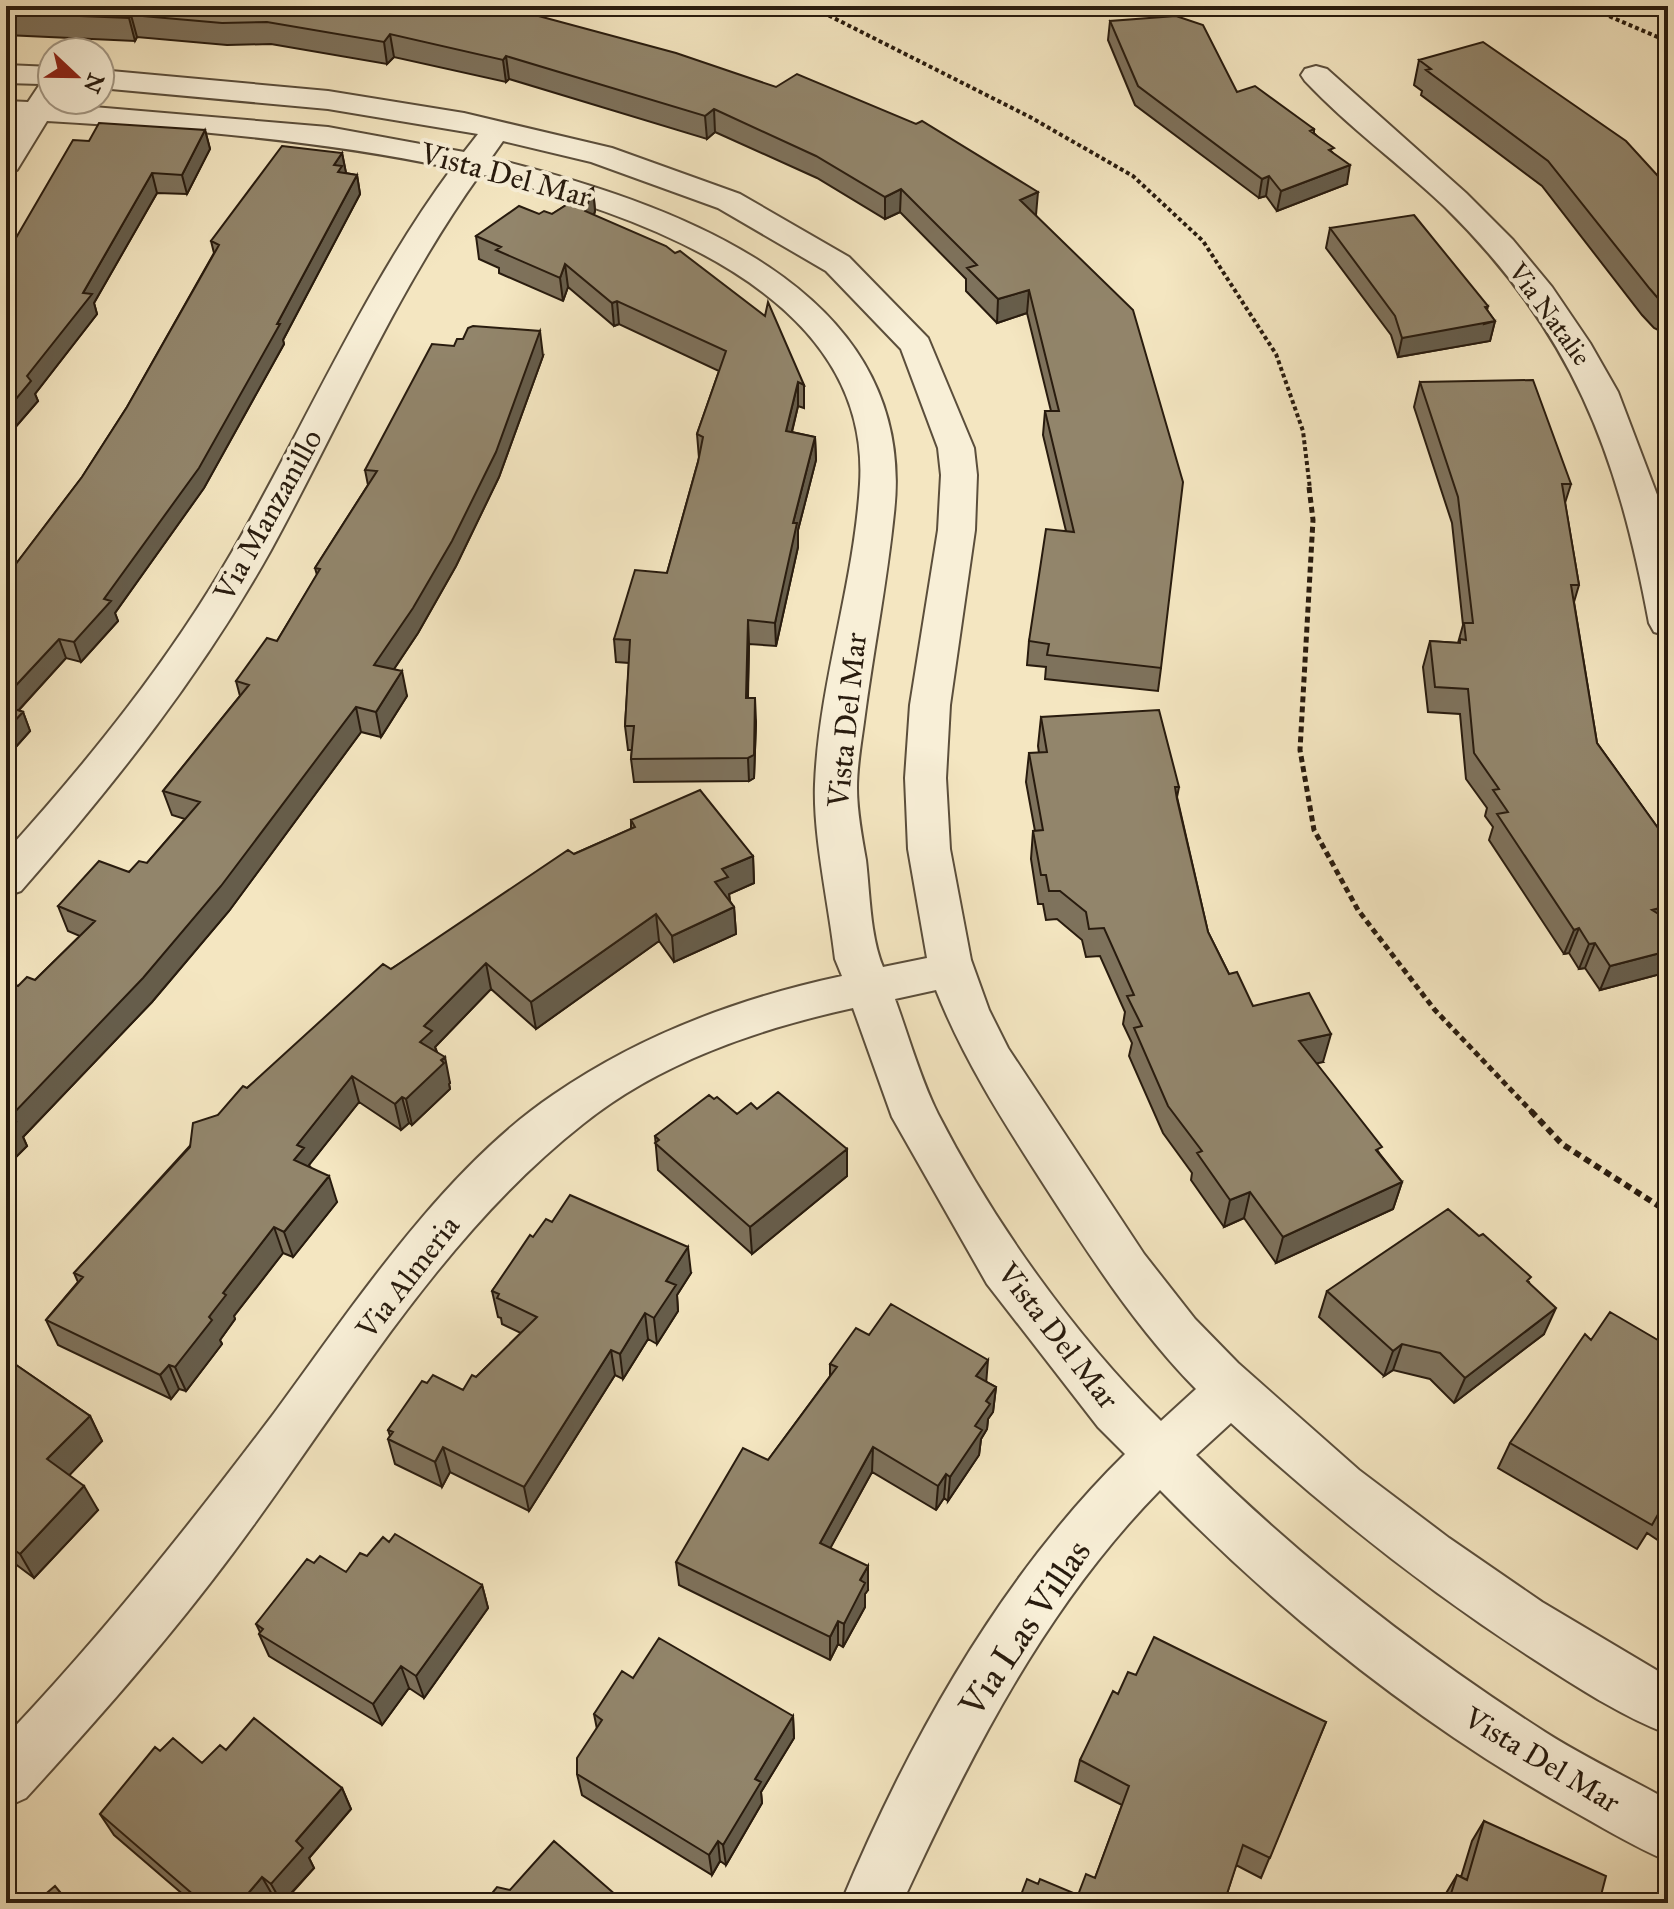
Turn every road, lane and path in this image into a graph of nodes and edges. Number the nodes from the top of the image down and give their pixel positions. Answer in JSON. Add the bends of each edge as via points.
{"nodes":[{"id":1,"x":810,"y":6,"type":"edge"},
{"id":2,"x":1563,"y":6,"type":"edge"},
{"id":3,"x":1586,"y":6,"type":"edge"},
{"id":4,"x":1668,"y":7,"type":"edge"},
{"id":5,"x":1668,"y":46,"type":"edge"},
{"id":6,"x":6,"y":74,"type":"edge"},
{"id":7,"x":1316,"y":75,"type":"dead end"},
{"id":8,"x":116,"y":80,"type":"edge"},
{"id":9,"x":36,"y":96,"type":"edge"},
{"id":10,"x":36,"y":99,"type":"edge"},
{"id":11,"x":116,"y":107,"type":"edge"},
{"id":12,"x":498,"y":127,"type":"junction"},
{"id":13,"x":472,"y":161,"type":"junction"},
{"id":14,"x":6,"y":163,"type":"edge"},
{"id":15,"x":1668,"y":623,"type":"edge"},
{"id":16,"x":6,"y":880,"type":"edge"},
{"id":17,"x":951,"y":970,"type":"junction"},
{"id":18,"x":864,"y":988,"type":"junction"},
{"id":19,"x":1668,"y":1212,"type":"edge"},
{"id":20,"x":1230,"y":1390,"type":"junction"},
{"id":21,"x":1157,"y":1457,"type":"junction"},
{"id":22,"x":1668,"y":1707,"type":"edge"},
{"id":23,"x":6,"y":1778,"type":"edge"},
{"id":24,"x":1668,"y":1832,"type":"edge"},
{"id":25,"x":871,"y":1903,"type":"edge"}],
"edges":[{"from":1,"to":19,"type":"path","via":[[1030,117],[1133,176],[1203,241],[1276,354],[1303,431],[1313,520],[1300,750],[1314,830],[1358,910],[1434,1009],[1562,1144]]},
{"from":2,"to":3,"type":"path"},
{"from":3,"to":4,"type":"path"},
{"from":3,"to":5,"type":"path"},
{"from":6,"to":9,"type":"street","name":"Vista Del Mar"},
{"from":7,"to":15,"type":"street","name":"Via Natalie","via":[[1347,110],[1409,159],[1493,239],[1542,296],[1591,370],[1622,440],[1653,536]]},
{"from":8,"to":12,"type":"street","name":"Vista Del Mar","via":[[301,94]]},
{"from":10,"to":14,"type":"street"},
{"from":11,"to":13,"type":"street","name":"Vista Del Mar"},
{"from":12,"to":13,"type":"street","name":"Via Manzanillo"},
{"from":12,"to":17,"type":"street","name":"Vista Del Mar","via":[[650,172],[745,210],[813,246],[874,296],[919,346],[942,397],[956,447],[956,527],[923,753],[933,891]]},
{"from":13,"to":16,"type":"street","name":"Via Manzanillo","via":[[395,280],[207,624],[160,692]]},
{"from":13,"to":18,"type":"street","name":"Vista Del Mar","via":[[608,202],[750,266],[806,307],[852,367],[872,414],[882,459],[879,509],[835,789],[840,876]]},
{"from":17,"to":18,"type":"street","name":"Via Almeria"},
{"from":17,"to":20,"type":"street","name":"Vista Del Mar","via":[[1000,1074],[1084,1205],[1176,1333]]},
{"from":18,"to":21,"type":"street","name":"Vista Del Mar","via":[[906,1095],[962,1208],[1074,1362]]},
{"from":18,"to":23,"type":"street","name":"Via Almeria","via":[[717,1028],[642,1064],[568,1109],[494,1174],[417,1259],[184,1574],[106,1670]]},
{"from":20,"to":21,"type":"street","name":"Via Las Villas"},
{"from":20,"to":22,"type":"street","name":"Vista Del Mar","via":[[1365,1509],[1583,1660]]},
{"from":21,"to":24,"type":"street","name":"Vista Del Mar","via":[[1316,1605],[1386,1658],[1497,1736]]},
{"from":21,"to":25,"type":"street","name":"Via Las Villas","via":[[1118,1496],[1027,1612],[968,1708]]}]}
